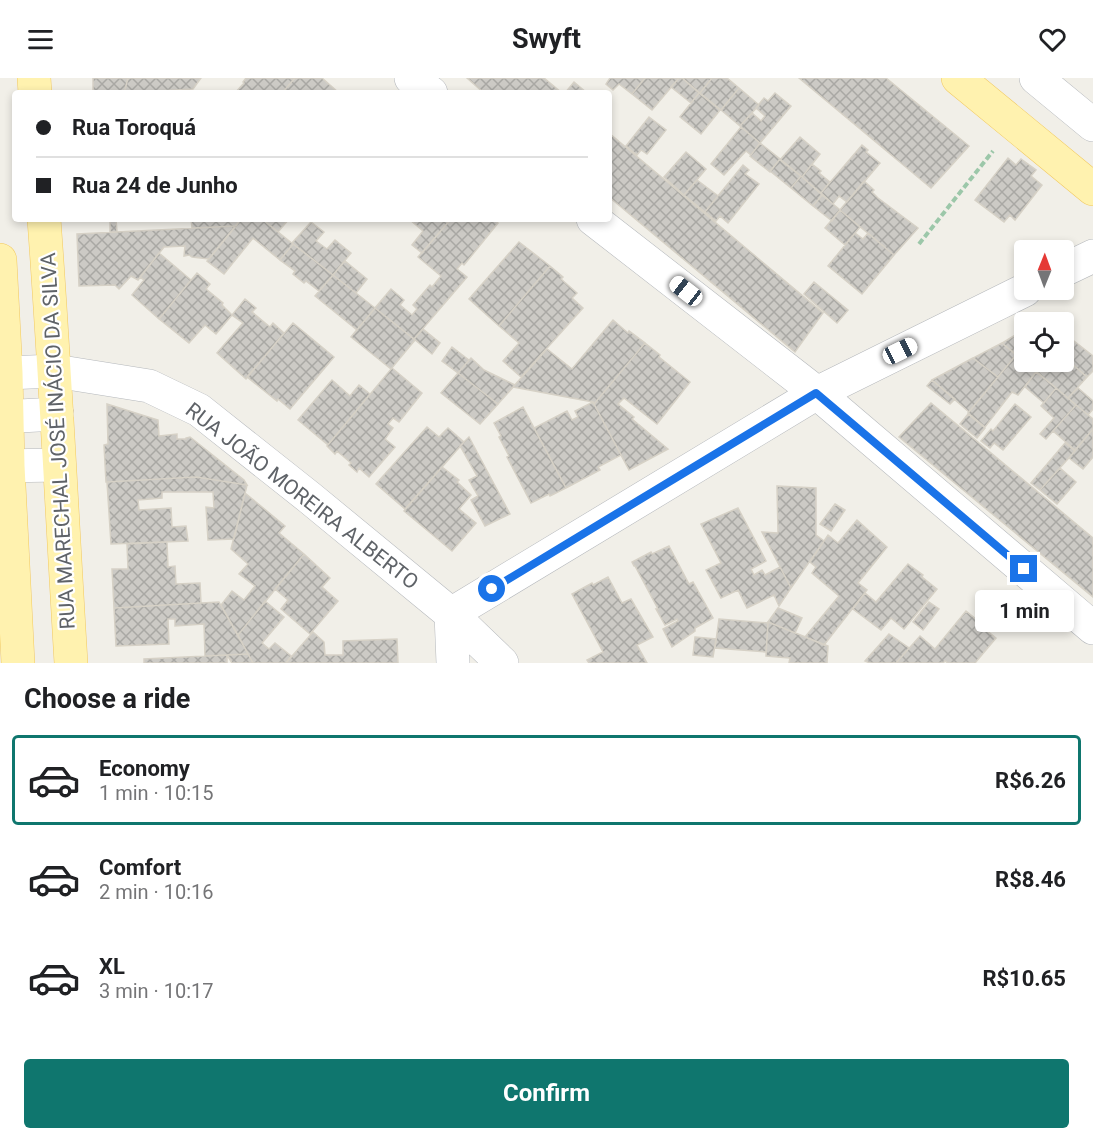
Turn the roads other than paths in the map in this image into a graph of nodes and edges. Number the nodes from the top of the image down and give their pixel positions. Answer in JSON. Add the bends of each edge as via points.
{"nodes":[{"id":1,"x":958,"y":78,"type":"edge"},
{"id":2,"x":1036,"y":78,"type":"edge"},
{"id":3,"x":1093,"y":125,"type":"edge"},
{"id":4,"x":1093,"y":189,"type":"edge"},
{"id":5,"x":44,"y":222,"type":"edge"},
{"id":6,"x":597,"y":222,"type":"edge"},
{"id":7,"x":1093,"y":256,"type":"edge"},
{"id":8,"x":0,"y":260,"type":"edge"},
{"id":9,"x":1074,"y":265,"type":"edge"},
{"id":10,"x":1014,"y":295,"type":"edge"},
{"id":11,"x":55,"y":371,"type":"junction"},
{"id":12,"x":6,"y":373,"type":"junction"},
{"id":13,"x":816,"y":393,"type":"junction"},
{"id":14,"x":57,"y":414,"type":"junction"},
{"id":15,"x":3,"y":417,"type":"edge"},
{"id":16,"x":59,"y":465,"type":"junction"},
{"id":17,"x":4,"y":466,"type":"edge"},
{"id":18,"x":452,"y":614,"type":"junction"},
{"id":19,"x":1093,"y":628,"type":"edge"},
{"id":20,"x":18,"y":663,"type":"edge"},
{"id":21,"x":70,"y":663,"type":"edge"},
{"id":22,"x":453,"y":663,"type":"edge"},
{"id":23,"x":502,"y":663,"type":"edge"}],
"edges":[{"from":1,"to":4,"type":"main road"},
{"from":2,"to":3,"type":"street"},
{"from":5,"to":11,"type":"main road","name":"RUA MARECHAL JOSÉ INÁCIO DA SILVA"},
{"from":6,"to":13,"type":"street"},
{"from":7,"to":9,"type":"street"},
{"from":8,"to":12,"type":"main road"},
{"from":10,"to":13,"type":"street"},
{"from":11,"to":12,"type":"street","name":"RUA JOÃO MOREIRA ALBERTO"},
{"from":11,"to":14,"type":"main road","name":"RUA MARECHAL JOSÉ INÁCIO DA SILVA"},
{"from":11,"to":18,"type":"street","name":"RUA JOÃO MOREIRA ALBERTO","via":[[149,386],[200,411]]},
{"from":12,"to":15,"type":"main road"},
{"from":13,"to":18,"type":"street"},
{"from":13,"to":19,"type":"street"},
{"from":14,"to":15,"type":"street"},
{"from":14,"to":16,"type":"main road","name":"RUA MARECHAL JOSÉ INÁCIO DA SILVA"},
{"from":15,"to":17,"type":"main road"},
{"from":16,"to":17,"type":"street"},
{"from":16,"to":21,"type":"main road","name":"RUA MARECHAL JOSÉ INÁCIO DA SILVA"},
{"from":17,"to":20,"type":"main road"},
{"from":18,"to":22,"type":"street"},
{"from":18,"to":23,"type":"street","name":"RUA JOÃO MOREIRA ALBERTO"}]}
